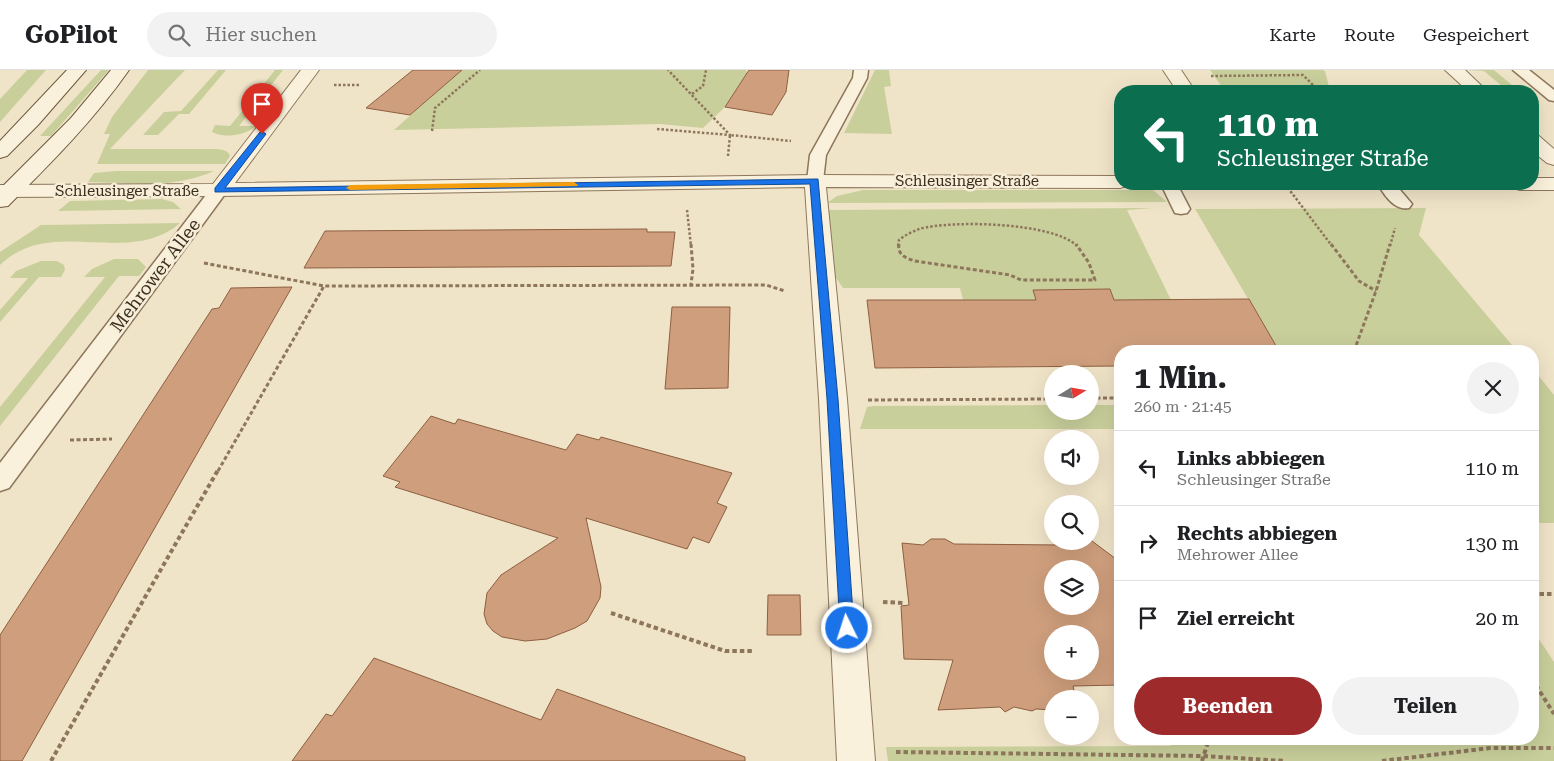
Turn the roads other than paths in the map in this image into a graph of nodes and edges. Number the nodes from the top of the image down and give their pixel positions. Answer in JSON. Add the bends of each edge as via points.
{"nodes":[{"id":1,"x":77,"y":70,"type":"edge"},
{"id":2,"x":120,"y":70,"type":"edge"},
{"id":3,"x":310,"y":70,"type":"edge"},
{"id":4,"x":861,"y":70,"type":"edge"},
{"id":5,"x":1454,"y":70,"type":"edge"},
{"id":6,"x":1520,"y":70,"type":"edge"},
{"id":7,"x":1174,"y":73,"type":"edge"},
{"id":8,"x":1182,"y":85,"type":"edge"},
{"id":9,"x":1471,"y":85,"type":"edge"},
{"id":10,"x":1539,"y":85,"type":"edge"},
{"id":11,"x":1539,"y":85,"type":"edge"},
{"id":12,"x":1554,"y":97,"type":"edge"},
{"id":13,"x":1539,"y":146,"type":"edge"},
{"id":14,"x":0,"y":152,"type":"edge"},
{"id":15,"x":1554,"y":159,"type":"edge"},
{"id":16,"x":814,"y":181,"type":"junction"},
{"id":17,"x":1114,"y":182,"type":"edge"},
{"id":18,"x":1539,"y":184,"type":"edge"},
{"id":19,"x":1554,"y":184,"type":"edge"},
{"id":20,"x":218,"y":190,"type":"junction"},
{"id":21,"x":1172,"y":190,"type":"edge"},
{"id":22,"x":1391,"y":190,"type":"edge"},
{"id":23,"x":3,"y":195,"type":"edge"},
{"id":24,"x":1403,"y":204,"type":"road end"},
{"id":25,"x":1181,"y":209,"type":"dead end"},
{"id":26,"x":0,"y":481,"type":"edge"},
{"id":27,"x":856,"y":761,"type":"edge"}],
"edges":[{"from":1,"to":14,"type":"street"},
{"from":2,"to":23,"type":"street","via":[[74,126]]},
{"from":3,"to":20,"type":"street","name":"Mehrower Allee"},
{"from":4,"to":16,"type":"lane","via":[[860,78],[818,154]]},
{"from":5,"to":9,"type":"street"},
{"from":6,"to":11,"type":"lane"},
{"from":7,"to":8,"type":"street"},
{"from":10,"to":12,"type":"lane"},
{"from":13,"to":15,"type":"street"},
{"from":16,"to":17,"type":"street","name":"Schleusinger Straße"},
{"from":16,"to":20,"type":"street","name":"Schleusinger Straße"},
{"from":16,"to":27,"type":"street","via":[[833,399]]},
{"from":18,"to":19,"type":"street"},
{"from":20,"to":23,"type":"street","name":"Schleusinger Straße"},
{"from":20,"to":26,"type":"lane","name":"Mehrower Allee"},
{"from":21,"to":25,"type":"lane"},
{"from":22,"to":24,"type":"lane"}]}
